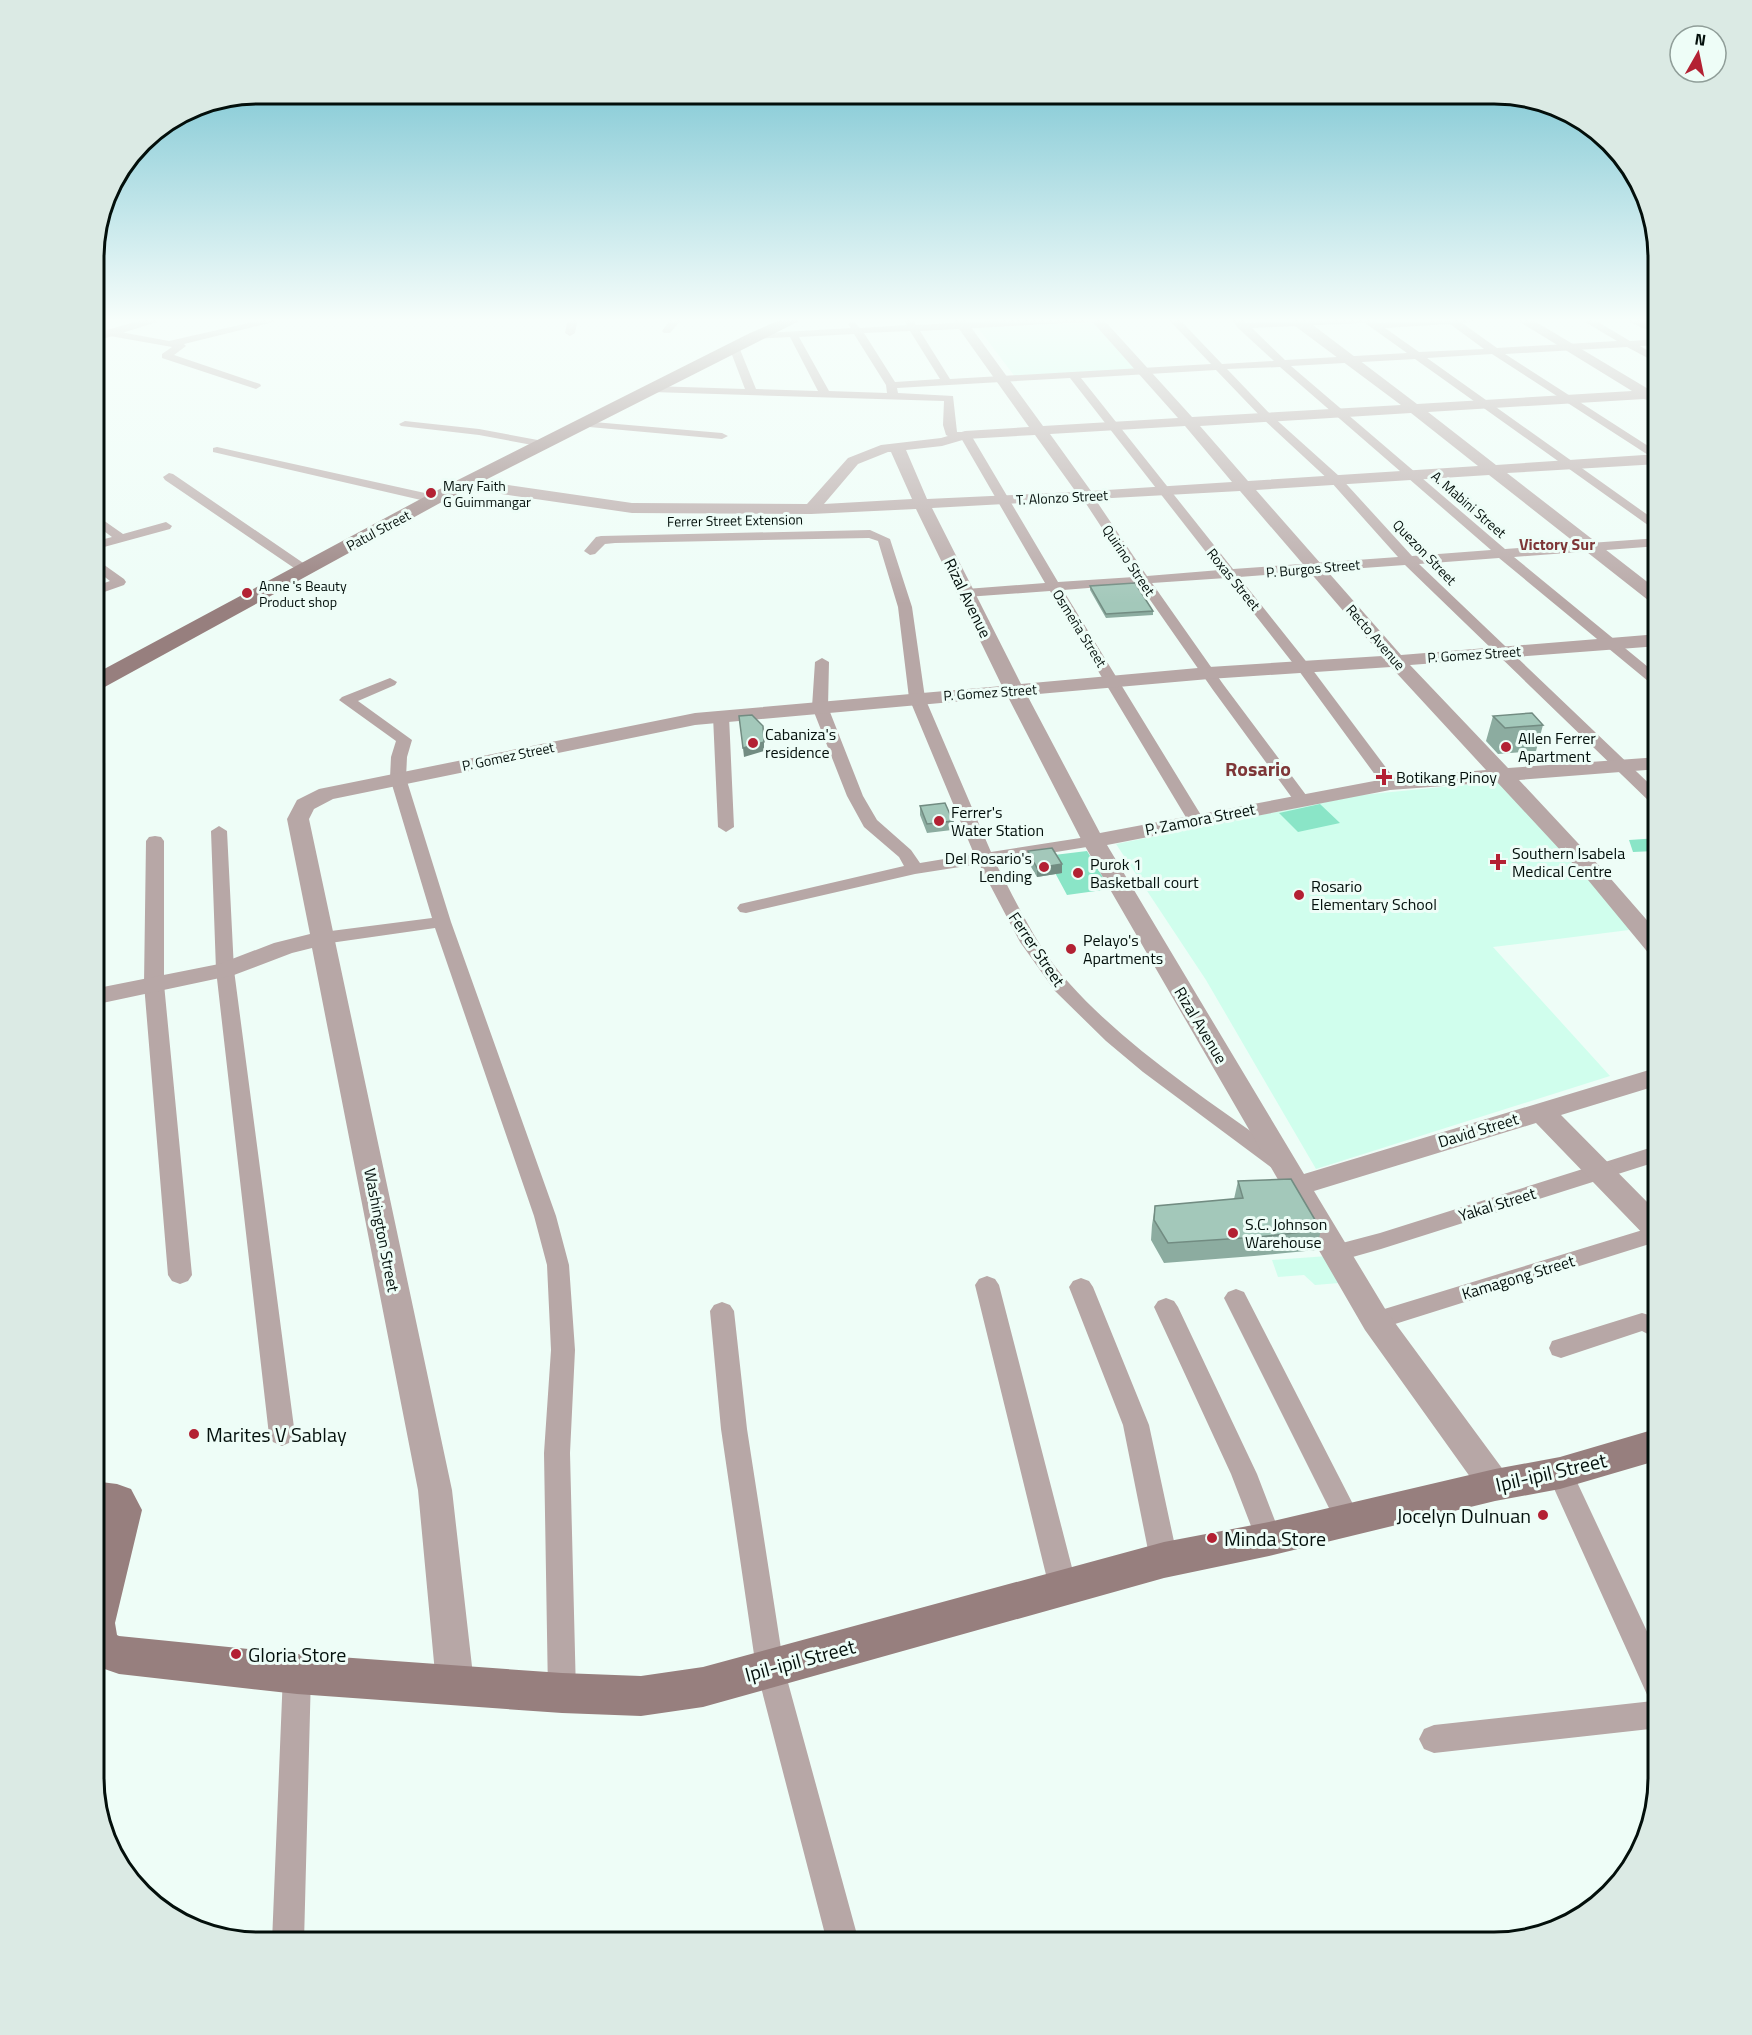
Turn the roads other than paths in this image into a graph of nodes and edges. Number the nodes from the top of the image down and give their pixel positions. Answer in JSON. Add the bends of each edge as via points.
{"nodes":[{"id":1,"x":602,"y":414,"type":"edge"},
{"id":2,"x":949,"y":414,"type":"edge"},
{"id":3,"x":1028,"y":414,"type":"edge"},
{"id":4,"x":1103,"y":414,"type":"edge"},
{"id":5,"x":1183,"y":414,"type":"edge"},
{"id":6,"x":1264,"y":414,"type":"edge"},
{"id":7,"x":1322,"y":414,"type":"edge"},
{"id":8,"x":1341,"y":414,"type":"edge"},
{"id":9,"x":1420,"y":414,"type":"edge"},
{"id":10,"x":1499,"y":414,"type":"edge"},
{"id":11,"x":1591,"y":414,"type":"edge"},
{"id":12,"x":1267,"y":417,"type":"junction"},
{"id":13,"x":1189,"y":421,"type":"junction"},
{"id":14,"x":405,"y":424,"type":"dead end"},
{"id":15,"x":582,"y":424,"type":"junction"},
{"id":16,"x":1112,"y":426,"type":"junction"},
{"id":17,"x":1040,"y":430,"type":"junction"},
{"id":18,"x":965,"y":435,"type":"junction"},
{"id":19,"x":722,"y":436,"type":"dead end"},
{"id":20,"x":543,"y":444,"type":"junction"},
{"id":21,"x":896,"y":446,"type":"junction"},
{"id":22,"x":217,"y":450,"type":"dead end"},
{"id":23,"x":1648,"y":451,"type":"edge"},
{"id":24,"x":1648,"y":459,"type":"edge"},
{"id":25,"x":1570,"y":465,"type":"junction"},
{"id":26,"x":1489,"y":469,"type":"junction"},
{"id":27,"x":1412,"y":474,"type":"junction"},
{"id":28,"x":169,"y":477,"type":"dead end"},
{"id":29,"x":1335,"y":479,"type":"junction"},
{"id":30,"x":467,"y":484,"type":"junction"},
{"id":31,"x":1243,"y":485,"type":"junction"},
{"id":32,"x":1163,"y":491,"type":"junction"},
{"id":33,"x":1087,"y":496,"type":"junction"},
{"id":34,"x":434,"y":499,"type":"junction"},
{"id":35,"x":1005,"y":500,"type":"junction"},
{"id":36,"x":922,"y":505,"type":"junction"},
{"id":37,"x":811,"y":509,"type":"junction"},
{"id":38,"x":1648,"y":521,"type":"edge"},
{"id":39,"x":104,"y":525,"type":"edge"},
{"id":40,"x":166,"y":526,"type":"dead end"},
{"id":41,"x":803,"y":534,"type":"junction"},
{"id":42,"x":121,"y":538,"type":"junction"},
{"id":43,"x":884,"y":539,"type":"joint"},
{"id":44,"x":104,"y":543,"type":"edge"},
{"id":45,"x":1648,"y":543,"type":"edge"},
{"id":46,"x":1588,"y":548,"type":"junction"},
{"id":47,"x":590,"y":551,"type":"dead end"},
{"id":48,"x":1504,"y":555,"type":"junction"},
{"id":49,"x":1408,"y":560,"type":"junction"},
{"id":50,"x":1317,"y":568,"type":"junction"},
{"id":51,"x":305,"y":569,"type":"junction"},
{"id":52,"x":104,"y":570,"type":"edge"},
{"id":53,"x":1230,"y":575,"type":"junction"},
{"id":54,"x":1143,"y":581,"type":"junction"},
{"id":55,"x":1054,"y":587,"type":"junction"},
{"id":56,"x":104,"y":588,"type":"edge"},
{"id":57,"x":1648,"y":592,"type":"edge"},
{"id":58,"x":966,"y":593,"type":"junction"},
{"id":59,"x":1648,"y":641,"type":"edge"},
{"id":60,"x":1614,"y":644,"type":"junction"},
{"id":61,"x":1502,"y":652,"type":"junction"},
{"id":62,"x":1396,"y":661,"type":"junction"},
{"id":63,"x":822,"y":662,"type":"dead end"},
{"id":64,"x":1304,"y":668,"type":"junction"},
{"id":65,"x":1209,"y":673,"type":"junction"},
{"id":66,"x":1648,"y":673,"type":"edge"},
{"id":67,"x":104,"y":678,"type":"edge"},
{"id":68,"x":390,"y":682,"type":"dead end"},
{"id":69,"x":1113,"y":682,"type":"junction"},
{"id":70,"x":1014,"y":690,"type":"junction"},
{"id":71,"x":917,"y":698,"type":"junction"},
{"id":72,"x":820,"y":707,"type":"junction"},
{"id":73,"x":721,"y":716,"type":"junction"},
{"id":74,"x":1648,"y":764,"type":"edge"},
{"id":75,"x":1622,"y":765,"type":"junction"},
{"id":76,"x":1500,"y":774,"type":"junction"},
{"id":77,"x":398,"y":778,"type":"junction"},
{"id":78,"x":1390,"y":784,"type":"junction"},
{"id":79,"x":1648,"y":791,"type":"edge"},
{"id":80,"x":327,"y":794,"type":"joint"},
{"id":81,"x":1301,"y":799,"type":"junction"},
{"id":82,"x":1196,"y":820,"type":"junction"},
{"id":83,"x":726,"y":827,"type":"dead end"},
{"id":84,"x":219,"y":831,"type":"dead end"},
{"id":85,"x":155,"y":841,"type":"dead end"},
{"id":86,"x":1093,"y":841,"type":"junction"},
{"id":87,"x":985,"y":859,"type":"junction"},
{"id":88,"x":915,"y":869,"type":"junction"},
{"id":89,"x":746,"y":908,"type":"dead end"},
{"id":90,"x":442,"y":922,"type":"junction"},
{"id":91,"x":1648,"y":936,"type":"edge"},
{"id":92,"x":323,"y":938,"type":"junction"},
{"id":93,"x":225,"y":970,"type":"junction"},
{"id":94,"x":154,"y":984,"type":"junction"},
{"id":95,"x":104,"y":995,"type":"edge"},
{"id":96,"x":1648,"y":1079,"type":"edge"},
{"id":97,"x":1540,"y":1111,"type":"junction"},
{"id":98,"x":1648,"y":1157,"type":"edge"},
{"id":99,"x":1601,"y":1172,"type":"junction"},
{"id":100,"x":1292,"y":1177,"type":"junction"},
{"id":101,"x":1648,"y":1221,"type":"edge"},
{"id":102,"x":1648,"y":1236,"type":"edge"},
{"id":103,"x":1335,"y":1253,"type":"junction"},
{"id":104,"x":180,"y":1275,"type":"dead end"},
{"id":105,"x":987,"y":1285,"type":"dead end"},
{"id":106,"x":1081,"y":1287,"type":"dead end"},
{"id":107,"x":1236,"y":1298,"type":"dead end"},
{"id":108,"x":1166,"y":1307,"type":"dead end"},
{"id":109,"x":722,"y":1311,"type":"dead end"},
{"id":110,"x":1377,"y":1322,"type":"junction"},
{"id":111,"x":1648,"y":1323,"type":"edge"},
{"id":112,"x":1561,"y":1348,"type":"dead end"},
{"id":113,"x":282,"y":1435,"type":"dead end"},
{"id":114,"x":1648,"y":1447,"type":"edge"},
{"id":115,"x":1560,"y":1473,"type":"junction"},
{"id":116,"x":1495,"y":1485,"type":"junction"},
{"id":117,"x":104,"y":1499,"type":"edge"},
{"id":118,"x":1348,"y":1520,"type":"junction"},
{"id":119,"x":1269,"y":1539,"type":"junction"},
{"id":120,"x":1164,"y":1560,"type":"junction"},
{"id":121,"x":104,"y":1587,"type":"edge"},
{"id":122,"x":1063,"y":1587,"type":"junction"},
{"id":123,"x":104,"y":1650,"type":"edge"},
{"id":124,"x":1648,"y":1665,"type":"edge"},
{"id":125,"x":770,"y":1668,"type":"junction"},
{"id":126,"x":297,"y":1674,"type":"junction"},
{"id":127,"x":455,"y":1684,"type":"junction"},
{"id":128,"x":562,"y":1693,"type":"junction"},
{"id":129,"x":1648,"y":1715,"type":"edge"},
{"id":130,"x":1434,"y":1739,"type":"dead end"},
{"id":131,"x":288,"y":1932,"type":"edge"},
{"id":132,"x":840,"y":1932,"type":"edge"}],
"edges":[{"from":1,"to":15,"type":"main road","name":"Patul Street"},
{"from":2,"to":18,"type":"street","name":"Osmeña Street","via":[[952,435]]},
{"from":3,"to":17,"type":"street","name":"Quirino Street"},
{"from":4,"to":16,"type":"street","name":"Roxas Street"},
{"from":5,"to":13,"type":"street","name":"Recto Avenue"},
{"from":6,"to":12,"type":"street","name":"Quezon Street"},
{"from":7,"to":12,"type":"street"},
{"from":8,"to":27,"type":"street","name":"A. Mabini Street"},
{"from":9,"to":26,"type":"street"},
{"from":10,"to":25,"type":"street"},
{"from":11,"to":23,"type":"street"},
{"from":12,"to":13,"type":"street"},
{"from":12,"to":29,"type":"street","name":"Quezon Street"},
{"from":13,"to":16,"type":"street"},
{"from":13,"to":31,"type":"street","name":"Recto Avenue"},
{"from":14,"to":20,"type":"street"},
{"from":15,"to":19,"type":"street"},
{"from":15,"to":20,"type":"main road","name":"Patul Street"},
{"from":16,"to":17,"type":"street"},
{"from":16,"to":32,"type":"street","name":"Roxas Street"},
{"from":17,"to":18,"type":"street"},
{"from":17,"to":33,"type":"street","name":"Quirino Street"},
{"from":18,"to":21,"type":"street","via":[[942,442]]},
{"from":18,"to":35,"type":"street","name":"Osmeña Street"},
{"from":20,"to":30,"type":"main road","name":"Patul Street"},
{"from":21,"to":36,"type":"street","name":"Rizal Avenue"},
{"from":21,"to":37,"type":"street","via":[[853,461]]},
{"from":22,"to":34,"type":"street"},
{"from":24,"to":25,"type":"street","name":"T. Alonzo Street"},
{"from":25,"to":26,"type":"street","name":"T. Alonzo Street"},
{"from":25,"to":38,"type":"street"},
{"from":26,"to":27,"type":"street","name":"T. Alonzo Street"},
{"from":26,"to":46,"type":"street"},
{"from":27,"to":29,"type":"street","name":"T. Alonzo Street"},
{"from":27,"to":48,"type":"street","name":"A. Mabini Street"},
{"from":28,"to":51,"type":"street"},
{"from":29,"to":31,"type":"street","name":"T. Alonzo Street"},
{"from":29,"to":49,"type":"street","name":"Quezon Street"},
{"from":30,"to":34,"type":"main road","name":"Patul Street"},
{"from":30,"to":37,"type":"street","name":"T. Alonzo Street","via":[[632,508]]},
{"from":31,"to":32,"type":"street","name":"T. Alonzo Street"},
{"from":31,"to":50,"type":"street","name":"Recto Avenue"},
{"from":32,"to":33,"type":"street","name":"T. Alonzo Street"},
{"from":32,"to":53,"type":"street","name":"Roxas Street"},
{"from":33,"to":35,"type":"street","name":"T. Alonzo Street"},
{"from":33,"to":54,"type":"street","name":"Quirino Street"},
{"from":34,"to":51,"type":"main road","name":"Patul Street"},
{"from":35,"to":36,"type":"street","name":"T. Alonzo Street"},
{"from":35,"to":55,"type":"street","name":"Osmeña Street"},
{"from":36,"to":37,"type":"street","name":"T. Alonzo Street"},
{"from":36,"to":58,"type":"street","name":"Rizal Avenue"},
{"from":37,"to":41,"type":"street"},
{"from":39,"to":42,"type":"street"},
{"from":40,"to":42,"type":"street"},
{"from":41,"to":43,"type":"street","name":"Ferrer Street Extension","via":[[870,534]]},
{"from":41,"to":47,"type":"street","name":"Ferrer Street Extension","via":[[607,539],[596,543]]},
{"from":42,"to":44,"type":"street"},
{"from":43,"to":71,"type":"street","name":"Ferrer Street","via":[[905,607]]},
{"from":45,"to":46,"type":"street","name":"P. Burgos Street"},
{"from":46,"to":48,"type":"street","name":"P. Burgos Street"},
{"from":46,"to":57,"type":"street"},
{"from":48,"to":49,"type":"street","name":"P. Burgos Street"},
{"from":48,"to":60,"type":"street","name":"A. Mabini Street"},
{"from":49,"to":50,"type":"street","name":"P. Burgos Street"},
{"from":49,"to":61,"type":"street","name":"Quezon Street"},
{"from":50,"to":53,"type":"street","name":"P. Burgos Street"},
{"from":50,"to":62,"type":"street","name":"Recto Avenue"},
{"from":51,"to":67,"type":"main road","name":"Patul Street"},
{"from":52,"to":56,"type":"street","via":[[119,582]]},
{"from":53,"to":54,"type":"street","name":"P. Burgos Street"},
{"from":53,"to":64,"type":"street","name":"Roxas Street"},
{"from":54,"to":55,"type":"street","name":"P. Burgos Street"},
{"from":54,"to":65,"type":"street","name":"Quirino Street"},
{"from":55,"to":58,"type":"street","name":"P. Burgos Street"},
{"from":55,"to":69,"type":"street","name":"Osmeña Street"},
{"from":58,"to":70,"type":"street","name":"Rizal Avenue"},
{"from":59,"to":60,"type":"street","name":"P. Gomez Street"},
{"from":60,"to":61,"type":"street","name":"P. Gomez Street"},
{"from":60,"to":66,"type":"street","name":"A. Mabini Street"},
{"from":61,"to":62,"type":"street","name":"P. Gomez Street"},
{"from":61,"to":75,"type":"street","name":"Quezon Street"},
{"from":62,"to":64,"type":"street","name":"P. Gomez Street"},
{"from":62,"to":76,"type":"street","name":"Recto Avenue"},
{"from":63,"to":72,"type":"street"},
{"from":64,"to":65,"type":"street","name":"P. Gomez Street"},
{"from":64,"to":78,"type":"street","name":"Roxas Street"},
{"from":65,"to":69,"type":"street","name":"P. Gomez Street"},
{"from":65,"to":81,"type":"street","name":"Quirino Street"},
{"from":68,"to":77,"type":"street","via":[[347,700],[404,740]]},
{"from":69,"to":70,"type":"street","name":"P. Gomez Street"},
{"from":69,"to":82,"type":"street","name":"Osmeña Street"},
{"from":70,"to":71,"type":"street","name":"P. Gomez Street"},
{"from":70,"to":86,"type":"street","name":"Rizal Avenue"},
{"from":71,"to":72,"type":"street","name":"P. Gomez Street"},
{"from":71,"to":87,"type":"street","name":"Ferrer Street"},
{"from":72,"to":73,"type":"street","name":"P. Gomez Street"},
{"from":72,"to":88,"type":"street","via":[[855,796],[870,823],[905,854]]},
{"from":73,"to":77,"type":"street","name":"P. Gomez Street","via":[[670,722]]},
{"from":73,"to":83,"type":"street"},
{"from":74,"to":75,"type":"street","name":"P. Zamora Street"},
{"from":75,"to":76,"type":"street","name":"P. Zamora Street"},
{"from":75,"to":79,"type":"street","name":"Quezon Street"},
{"from":76,"to":78,"type":"street","name":"P. Zamora Street"},
{"from":76,"to":91,"type":"street","name":"Recto Avenue"},
{"from":77,"to":80,"type":"street","name":"P. Gomez Street"},
{"from":77,"to":90,"type":"street"},
{"from":78,"to":81,"type":"street","name":"P. Zamora Street"},
{"from":80,"to":92,"type":"street","name":"Washington Street","via":[[305,805],[298,819]]},
{"from":81,"to":82,"type":"street","name":"P. Zamora Street"},
{"from":82,"to":86,"type":"street","name":"P. Zamora Street"},
{"from":84,"to":93,"type":"street"},
{"from":85,"to":94,"type":"street"},
{"from":86,"to":87,"type":"street","name":"P. Zamora Street"},
{"from":86,"to":100,"type":"street","name":"Rizal Avenue"},
{"from":87,"to":88,"type":"street","name":"P. Zamora Street"},
{"from":87,"to":100,"type":"street","name":"Ferrer Street","via":[[1029,942],[1082,1008],[1150,1067]]},
{"from":88,"to":89,"type":"street","name":"P. Zamora Street"},
{"from":90,"to":92,"type":"street"},
{"from":90,"to":128,"type":"street","via":[[545,1216],[558,1265],[563,1350],[557,1453]]},
{"from":92,"to":93,"type":"street"},
{"from":92,"to":127,"type":"street","name":"Washington Street","via":[[435,1490]]},
{"from":93,"to":94,"type":"street"},
{"from":93,"to":113,"type":"street"},
{"from":94,"to":95,"type":"street"},
{"from":94,"to":104,"type":"street"},
{"from":96,"to":97,"type":"street","name":"David Street"},
{"from":97,"to":99,"type":"street"},
{"from":97,"to":100,"type":"street","name":"David Street"},
{"from":98,"to":99,"type":"street","name":"Yakal Street"},
{"from":99,"to":101,"type":"street"},
{"from":99,"to":103,"type":"street","name":"Yakal Street"},
{"from":100,"to":103,"type":"street","name":"Rizal Avenue"},
{"from":102,"to":110,"type":"street","name":"Kamagong Street"},
{"from":103,"to":110,"type":"street","name":"Rizal Avenue"},
{"from":105,"to":122,"type":"street"},
{"from":106,"to":120,"type":"street","via":[[1136,1425]]},
{"from":107,"to":118,"type":"street"},
{"from":108,"to":119,"type":"street","via":[[1244,1474]]},
{"from":109,"to":125,"type":"street","via":[[734,1429]]},
{"from":110,"to":116,"type":"street","name":"Rizal Avenue"},
{"from":111,"to":112,"type":"street"},
{"from":114,"to":115,"type":"main road","name":"Ipil-ipil Street"},
{"from":115,"to":116,"type":"main road","name":"Ipil-ipil Street"},
{"from":115,"to":124,"type":"street"},
{"from":116,"to":118,"type":"main road","name":"Ipil-ipil Street"},
{"from":117,"to":121,"type":"main road","name":"Ipil-ipil Street","via":[[117,1501],[123,1510]]},
{"from":118,"to":119,"type":"main road","name":"Ipil-ipil Street"},
{"from":119,"to":120,"type":"main road","name":"Ipil-ipil Street"},
{"from":120,"to":122,"type":"main road","name":"Ipil-ipil Street"},
{"from":122,"to":125,"type":"main road","name":"Ipil-ipil Street"},
{"from":123,"to":126,"type":"main road","name":"Ipil-ipil Street","via":[[119,1655]]},
{"from":125,"to":128,"type":"main road","name":"Ipil-ipil Street","via":[[703,1687],[640,1696]]},
{"from":125,"to":132,"type":"street"},
{"from":126,"to":127,"type":"main road","name":"Ipil-ipil Street"},
{"from":126,"to":131,"type":"street"},
{"from":127,"to":128,"type":"main road","name":"Ipil-ipil Street"},
{"from":129,"to":130,"type":"street"}]}
